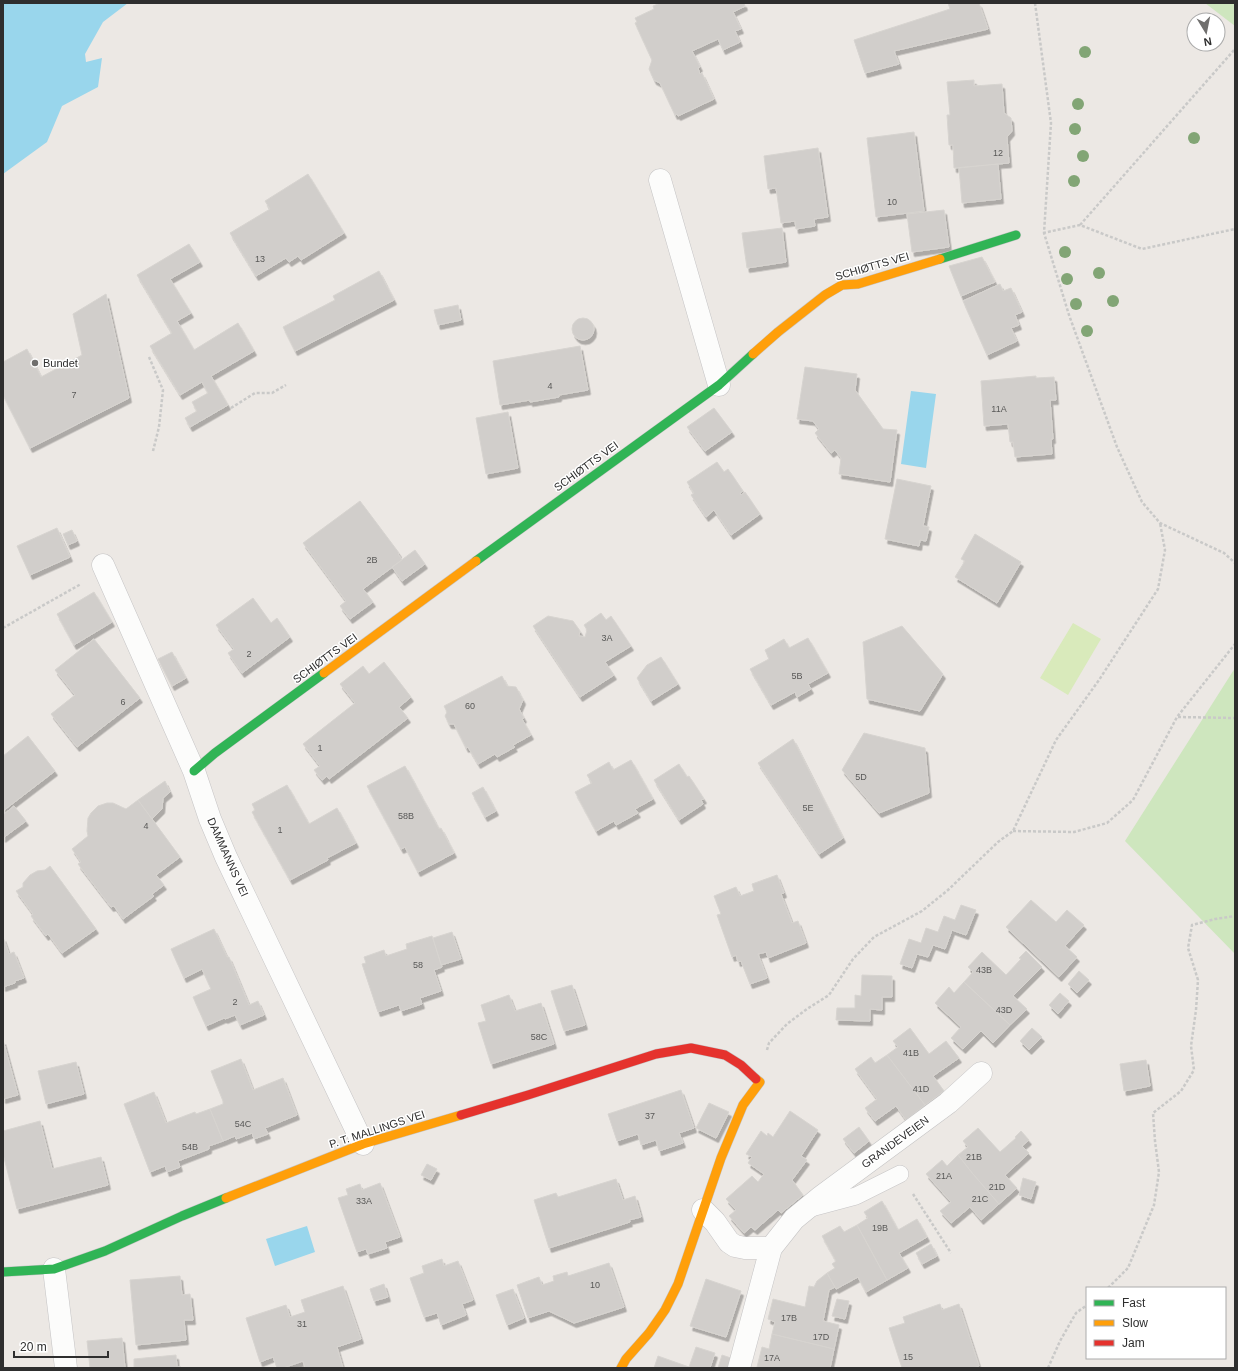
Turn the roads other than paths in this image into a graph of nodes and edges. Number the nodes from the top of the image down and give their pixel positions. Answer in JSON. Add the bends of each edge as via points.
{"nodes":[{"id":1,"x":660,"y":180,"type":"dead end"},
{"id":2,"x":1016,"y":235,"type":"dead end"},
{"id":3,"x":719,"y":385,"type":"junction"},
{"id":4,"x":104,"y":567,"type":"road end"},
{"id":5,"x":194,"y":771,"type":"junction"},
{"id":6,"x":981,"y":1073,"type":"dead end"},
{"id":7,"x":363,"y":1144,"type":"junction"},
{"id":8,"x":900,"y":1174,"type":"road end"},
{"id":9,"x":807,"y":1209,"type":"junction"},
{"id":10,"x":703,"y":1210,"type":"junction"},
{"id":11,"x":771,"y":1248,"type":"junction"},
{"id":12,"x":54,"y":1269,"type":"junction"},
{"id":13,"x":3,"y":1272,"type":"edge"},
{"id":14,"x":66,"y":1368,"type":"edge"},
{"id":15,"x":620,"y":1368,"type":"edge"},
{"id":16,"x":739,"y":1368,"type":"edge"}],
"edges":[{"from":1,"to":3,"type":"street"},
{"from":2,"to":3,"type":"street","name":"SCHIØTTS VEI","via":[[858,284],[842,285],[803,311]]},
{"from":3,"to":5,"type":"street","name":"SCHIØTTS VEI","via":[[215,753]]},
{"from":4,"to":5,"type":"street","name":"DAMMANNS VEI"},
{"from":5,"to":7,"type":"street","name":"DAMMANNS VEI","via":[[226,857]]},
{"from":6,"to":9,"type":"street","name":"GRANDEVEIEN","via":[[948,1103]]},
{"from":7,"to":10,"type":"street","name":"P. T. MALLINGS VEI","via":[[528,1096],[656,1054],[691,1048],[703,1050],[725,1056],[741,1065],[760,1082],[740,1111]]},
{"from":7,"to":12,"type":"street","name":"P. T. MALLINGS VEI","via":[[182,1216],[105,1251]]},
{"from":8,"to":9,"type":"lane","name":"GRANDEVEIEN","via":[[856,1196]]},
{"from":9,"to":11,"type":"street","name":"GRANDEVEIEN","via":[[794,1219]]},
{"from":10,"to":11,"type":"street","via":[[735,1246]]},
{"from":10,"to":15,"type":"street","via":[[678,1284],[665,1310]]},
{"from":11,"to":16,"type":"street","name":"GRANDEVEIEN"},
{"from":12,"to":13,"type":"street","name":"P. T. MALLINGS VEI"},
{"from":12,"to":14,"type":"street"}]}
